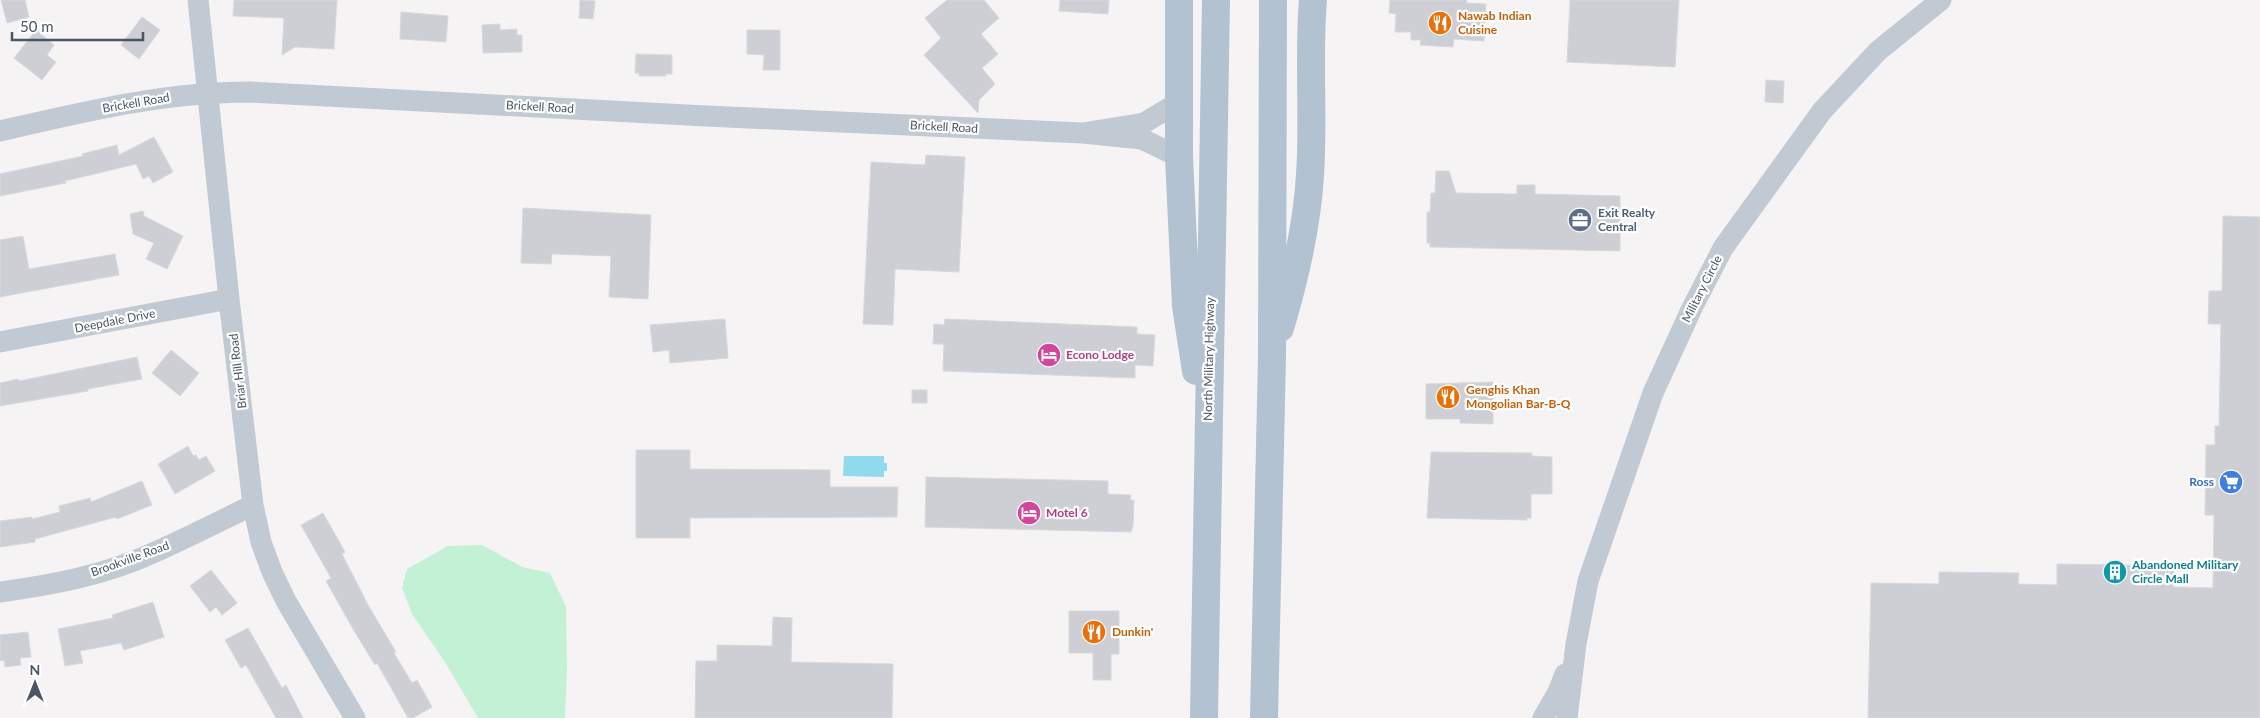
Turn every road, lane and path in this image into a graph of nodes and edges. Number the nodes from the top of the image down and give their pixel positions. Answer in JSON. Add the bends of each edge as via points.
{"nodes":[{"id":1,"x":198,"y":0,"type":"edge"},
{"id":2,"x":1178,"y":0,"type":"edge"},
{"id":3,"x":1216,"y":0,"type":"edge"},
{"id":4,"x":1273,"y":0,"type":"edge"},
{"id":5,"x":1313,"y":0,"type":"edge"},
{"id":6,"x":1941,"y":0,"type":"edge"},
{"id":7,"x":208,"y":92,"type":"junction"},
{"id":8,"x":1179,"y":102,"type":"junction"},
{"id":9,"x":0,"y":131,"type":"edge"},
{"id":10,"x":1083,"y":133,"type":"junction"},
{"id":11,"x":1179,"y":157,"type":"junction"},
{"id":12,"x":229,"y":298,"type":"junction"},
{"id":13,"x":0,"y":342,"type":"edge"},
{"id":14,"x":1272,"y":356,"type":"junction"},
{"id":15,"x":1207,"y":449,"type":"junction"},
{"id":16,"x":253,"y":505,"type":"junction"},
{"id":17,"x":0,"y":592,"type":"edge"},
{"id":18,"x":1576,"y":644,"type":"junction"},
{"id":19,"x":355,"y":718,"type":"edge"},
{"id":20,"x":1204,"y":718,"type":"edge"},
{"id":21,"x":1264,"y":718,"type":"edge"},
{"id":22,"x":1543,"y":718,"type":"edge"},
{"id":23,"x":1567,"y":718,"type":"edge"}],
"edges":[{"from":1,"to":7,"type":"street","name":"Briar Hill Road"},
{"from":2,"to":8,"type":"main road"},
{"from":3,"to":15,"type":"main road","name":"North Military Highway"},
{"from":4,"to":14,"type":"main road"},
{"from":5,"to":14,"type":"main road","via":[[1310,177],[1296,277]]},
{"from":6,"to":18,"type":"street","name":"Military Circle","via":[[1878,51],[1822,111],[1724,248],[1653,393],[1588,581]]},
{"from":7,"to":9,"type":"street","name":"Brickell Road","via":[[150,99]]},
{"from":7,"to":10,"type":"street","name":"Brickell Road"},
{"from":7,"to":12,"type":"street","name":"Briar Hill Road"},
{"from":8,"to":10,"type":"street","name":"Brickell Road","via":[[1144,123]]},
{"from":8,"to":11,"type":"main road"},
{"from":10,"to":11,"type":"street","name":"Brickell Road","via":[[1142,139]]},
{"from":11,"to":15,"type":"main road","via":[[1186,306]]},
{"from":12,"to":13,"type":"street","name":"Deepdale Drive"},
{"from":12,"to":16,"type":"street","name":"Briar Hill Road"},
{"from":14,"to":21,"type":"main road"},
{"from":15,"to":20,"type":"main road","name":"North Military Highway"},
{"from":16,"to":17,"type":"street","name":"Brookville Road","via":[[152,554],[108,570],[63,582]]},
{"from":16,"to":19,"type":"street","name":"Briar Hill Road","via":[[272,572]]},
{"from":18,"to":22,"type":"street","name":"Military Circle","via":[[1558,692]]},
{"from":18,"to":23,"type":"street","name":"Military Circle"}]}
